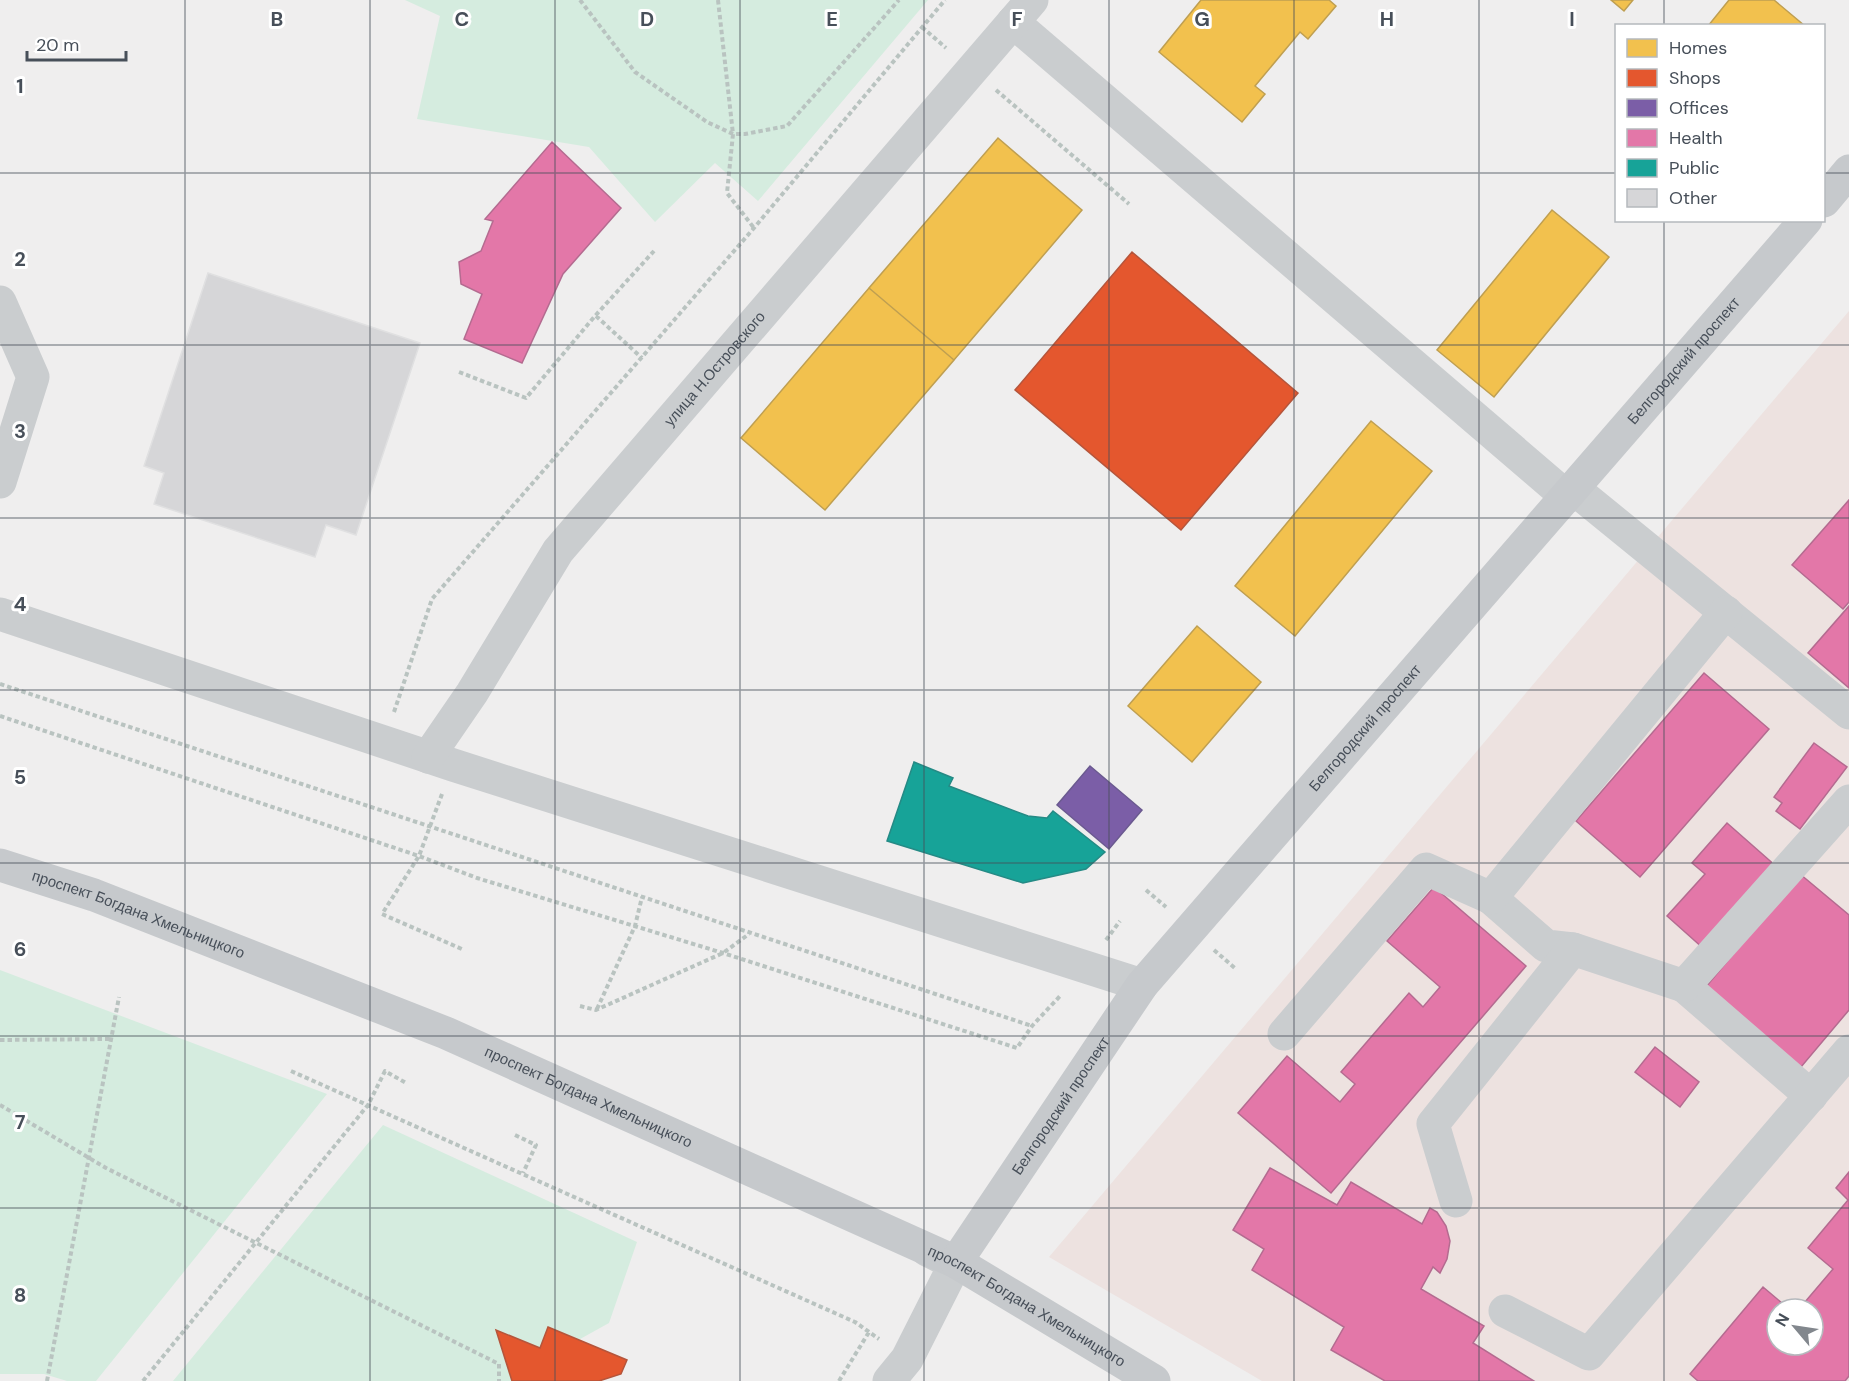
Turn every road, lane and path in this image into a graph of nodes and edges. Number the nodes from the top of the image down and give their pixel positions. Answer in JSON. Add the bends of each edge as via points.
{"nodes":[{"id":1,"x":580,"y":0,"type":"edge"},
{"id":2,"x":718,"y":0,"type":"edge"},
{"id":3,"x":899,"y":0,"type":"edge"},
{"id":4,"x":945,"y":0,"type":"edge"},
{"id":5,"x":1022,"y":11,"type":"edge"},
{"id":6,"x":1003,"y":96,"type":"dead end"},
{"id":7,"x":733,"y":134,"type":"junction"},
{"id":8,"x":1849,"y":171,"type":"edge"},
{"id":9,"x":1825,"y":200,"type":"edge"},
{"id":10,"x":1129,"y":204,"type":"dead end"},
{"id":11,"x":1804,"y":222,"type":"edge"},
{"id":12,"x":754,"y":228,"type":"junction"},
{"id":13,"x":654,"y":251,"type":"dead end"},
{"id":14,"x":0,"y":302,"type":"edge"},
{"id":15,"x":596,"y":316,"type":"junction"},
{"id":16,"x":642,"y":358,"type":"junction"},
{"id":17,"x":459,"y":372,"type":"dead end"},
{"id":18,"x":0,"y":482,"type":"edge"},
{"id":19,"x":1570,"y":493,"type":"junction"},
{"id":20,"x":1725,"y":612,"type":"junction"},
{"id":21,"x":0,"y":614,"type":"edge"},
{"id":22,"x":0,"y":684,"type":"edge"},
{"id":23,"x":1849,"y":713,"type":"edge"},
{"id":24,"x":0,"y":716,"type":"edge"},
{"id":25,"x":383,"y":742,"type":"junction"},
{"id":26,"x":441,"y":761,"type":"junction"},
{"id":27,"x":1849,"y":801,"type":"edge"},
{"id":28,"x":430,"y":827,"type":"junction"},
{"id":29,"x":419,"y":856,"type":"junction"},
{"id":30,"x":0,"y":864,"type":"edge"},
{"id":31,"x":642,"y":897,"type":"junction"},
{"id":32,"x":1491,"y":898,"type":"junction"},
{"id":33,"x":635,"y":926,"type":"junction"},
{"id":34,"x":750,"y":933,"type":"junction"},
{"id":35,"x":1573,"y":949,"type":"junction"},
{"id":36,"x":464,"y":950,"type":"dead end"},
{"id":37,"x":723,"y":953,"type":"junction"},
{"id":38,"x":1142,"y":985,"type":"junction"},
{"id":39,"x":1684,"y":986,"type":"junction"},
{"id":40,"x":119,"y":997,"type":"dead end"},
{"id":41,"x":580,"y":1006,"type":"dead end"},
{"id":42,"x":596,"y":1010,"type":"junction"},
{"id":43,"x":1284,"y":1034,"type":"dead end"},
{"id":44,"x":111,"y":1039,"type":"junction"},
{"id":45,"x":0,"y":1040,"type":"edge"},
{"id":46,"x":1849,"y":1052,"type":"edge"},
{"id":47,"x":291,"y":1071,"type":"dead end"},
{"id":48,"x":406,"y":1083,"type":"dead end"},
{"id":49,"x":1811,"y":1096,"type":"junction"},
{"id":50,"x":0,"y":1105,"type":"edge"},
{"id":51,"x":368,"y":1105,"type":"junction"},
{"id":52,"x":515,"y":1135,"type":"dead end"},
{"id":53,"x":88,"y":1158,"type":"junction"},
{"id":54,"x":523,"y":1173,"type":"junction"},
{"id":55,"x":1456,"y":1201,"type":"dead end"},
{"id":56,"x":256,"y":1243,"type":"junction"},
{"id":57,"x":955,"y":1263,"type":"junction"},
{"id":58,"x":1505,"y":1311,"type":"dead end"},
{"id":59,"x":869,"y":1332,"type":"junction"},
{"id":60,"x":898,"y":1370,"type":"edge"},
{"id":61,"x":47,"y":1381,"type":"edge"},
{"id":62,"x":143,"y":1381,"type":"edge"},
{"id":63,"x":499,"y":1381,"type":"edge"},
{"id":64,"x":839,"y":1381,"type":"edge"},
{"id":65,"x":1154,"y":1381,"type":"edge"}],
"edges":[{"from":1,"to":7,"type":"path","via":[[635,72],[707,122]]},
{"from":2,"to":7,"type":"path"},
{"from":3,"to":7,"type":"path","via":[[787,126]]},
{"from":4,"to":12,"type":"path"},
{"from":5,"to":19,"type":"street"},
{"from":5,"to":26,"type":"street","name":"улица Н.Островского","via":[[558,551],[472,693]]},
{"from":6,"to":10,"type":"path"},
{"from":7,"to":12,"type":"path","via":[[727,193]]},
{"from":8,"to":9,"type":"main road"},
{"from":11,"to":19,"type":"main road","name":"Белгородский проспект"},
{"from":12,"to":16,"type":"path"},
{"from":13,"to":15,"type":"path"},
{"from":14,"to":18,"type":"street","via":[[33,377]]},
{"from":15,"to":16,"type":"path"},
{"from":15,"to":17,"type":"path","via":[[526,398]]},
{"from":16,"to":25,"type":"path","via":[[432,599]]},
{"from":19,"to":20,"type":"street"},
{"from":19,"to":38,"type":"main road","name":"Белгородский проспект"},
{"from":20,"to":23,"type":"street"},
{"from":20,"to":32,"type":"street"},
{"from":21,"to":25,"type":"street"},
{"from":22,"to":28,"type":"path"},
{"from":24,"to":29,"type":"path"},
{"from":25,"to":26,"type":"street"},
{"from":26,"to":28,"type":"path"},
{"from":26,"to":38,"type":"street"},
{"from":27,"to":39,"type":"street"},
{"from":28,"to":29,"type":"path"},
{"from":28,"to":31,"type":"path"},
{"from":29,"to":33,"type":"path","via":[[477,878]]},
{"from":29,"to":36,"type":"path","via":[[382,914]]},
{"from":30,"to":57,"type":"main road","name":"проспект Богдана Хмельницкого","via":[[94,895],[446,1033]]},
{"from":31,"to":33,"type":"path"},
{"from":31,"to":34,"type":"path"},
{"from":32,"to":35,"type":"street","via":[[1546,946]]},
{"from":32,"to":43,"type":"street","via":[[1426,869]]},
{"from":33,"to":37,"type":"path"},
{"from":33,"to":42,"type":"path"},
{"from":34,"to":37,"type":"path"},
{"from":34,"to":37,"type":"path","via":[[1032,1026],[1017,1048]]},
{"from":35,"to":39,"type":"street"},
{"from":35,"to":55,"type":"street","via":[[1433,1124]]},
{"from":37,"to":42,"type":"path"},
{"from":38,"to":57,"type":"main road","name":"Белгородский проспект"},
{"from":39,"to":49,"type":"street"},
{"from":40,"to":44,"type":"path"},
{"from":41,"to":42,"type":"path"},
{"from":44,"to":45,"type":"path"},
{"from":44,"to":53,"type":"path"},
{"from":46,"to":49,"type":"street"},
{"from":47,"to":51,"type":"path"},
{"from":48,"to":51,"type":"path","via":[[385,1071]]},
{"from":49,"to":58,"type":"street","via":[[1588,1354]]},
{"from":50,"to":53,"type":"path"},
{"from":51,"to":54,"type":"path"},
{"from":51,"to":56,"type":"path"},
{"from":52,"to":54,"type":"path","via":[[536,1145]]},
{"from":53,"to":56,"type":"path"},
{"from":53,"to":61,"type":"path"},
{"from":54,"to":59,"type":"path","via":[[855,1322]]},
{"from":56,"to":62,"type":"path"},
{"from":56,"to":63,"type":"path","via":[[499,1364]]},
{"from":57,"to":60,"type":"street"},
{"from":57,"to":65,"type":"main road","name":"проспект Богдана Хмельницкого"},
{"from":59,"to":60,"type":"path"},
{"from":59,"to":64,"type":"path"}]}
